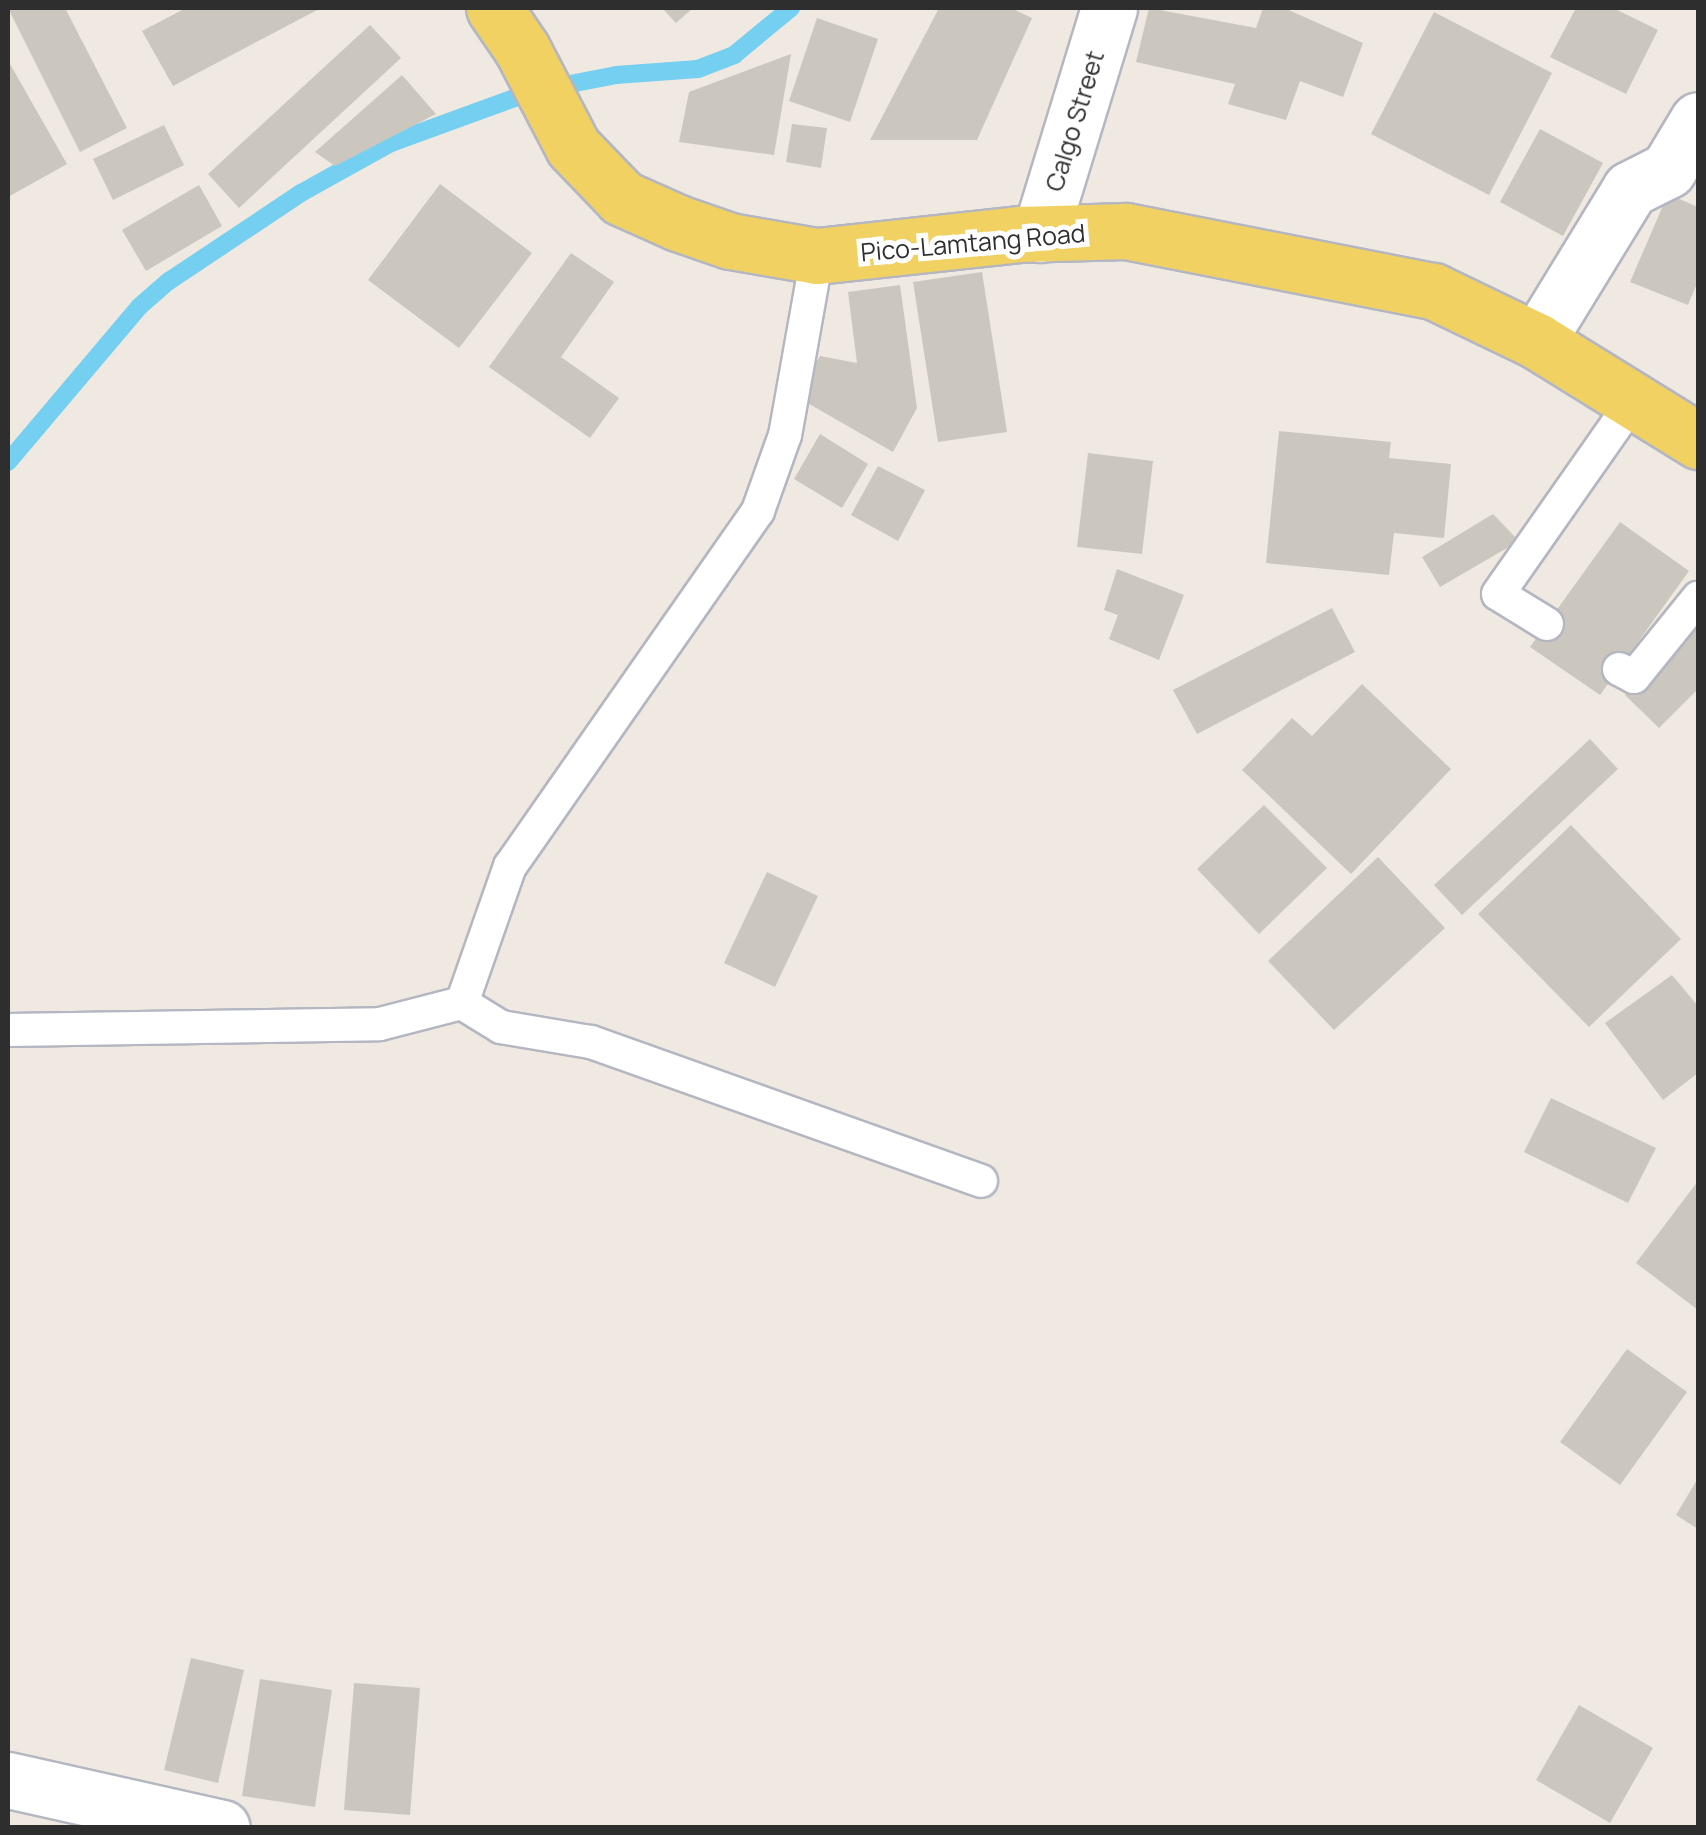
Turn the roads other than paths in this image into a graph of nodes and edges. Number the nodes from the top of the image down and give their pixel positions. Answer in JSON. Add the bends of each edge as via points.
{"nodes":[{"id":1,"x":1110,"y":8,"type":"edge"},
{"id":2,"x":508,"y":28,"type":"edge"},
{"id":3,"x":1698,"y":120,"type":"edge"},
{"id":4,"x":1040,"y":234,"type":"junction"},
{"id":5,"x":818,"y":256,"type":"junction"},
{"id":6,"x":1537,"y":340,"type":"junction"},
{"id":7,"x":1634,"y":400,"type":"junction"},
{"id":8,"x":1698,"y":440,"type":"edge"},
{"id":9,"x":1698,"y":598,"type":"edge"},
{"id":10,"x":1547,"y":624,"type":"dead end"},
{"id":11,"x":1619,"y":669,"type":"dead end"},
{"id":12,"x":462,"y":1003,"type":"junction"},
{"id":13,"x":8,"y":1030,"type":"edge"},
{"id":14,"x":980,"y":1181,"type":"dead end"},
{"id":15,"x":8,"y":1780,"type":"edge"},
{"id":16,"x":222,"y":1828,"type":"edge"}],
"edges":[{"from":1,"to":4,"type":"street","name":"Calgo Street"},
{"from":2,"to":5,"type":"main road","name":"Pico-Lamtang Road","via":[[573,147],[622,198],[730,241]]},
{"from":3,"to":6,"type":"street","via":[[1668,170],[1630,189]]},
{"from":4,"to":5,"type":"main road","name":"Pico-Lamtang Road"},
{"from":4,"to":6,"type":"main road","name":"Pico-Lamtang Road","via":[[1126,231],[1433,291]]},
{"from":5,"to":12,"type":"lane","via":[[786,435],[758,510],[510,866]]},
{"from":6,"to":7,"type":"main road","name":"Pico-Lamtang Road"},
{"from":7,"to":8,"type":"main road","name":"Pico-Lamtang Road"},
{"from":7,"to":10,"type":"lane","via":[[1498,594]]},
{"from":9,"to":11,"type":"lane","via":[[1634,676]]},
{"from":12,"to":13,"type":"lane","via":[[380,1024]]},
{"from":12,"to":14,"type":"lane","via":[[501,1028],[591,1042]]},
{"from":15,"to":16,"type":"street"}]}
